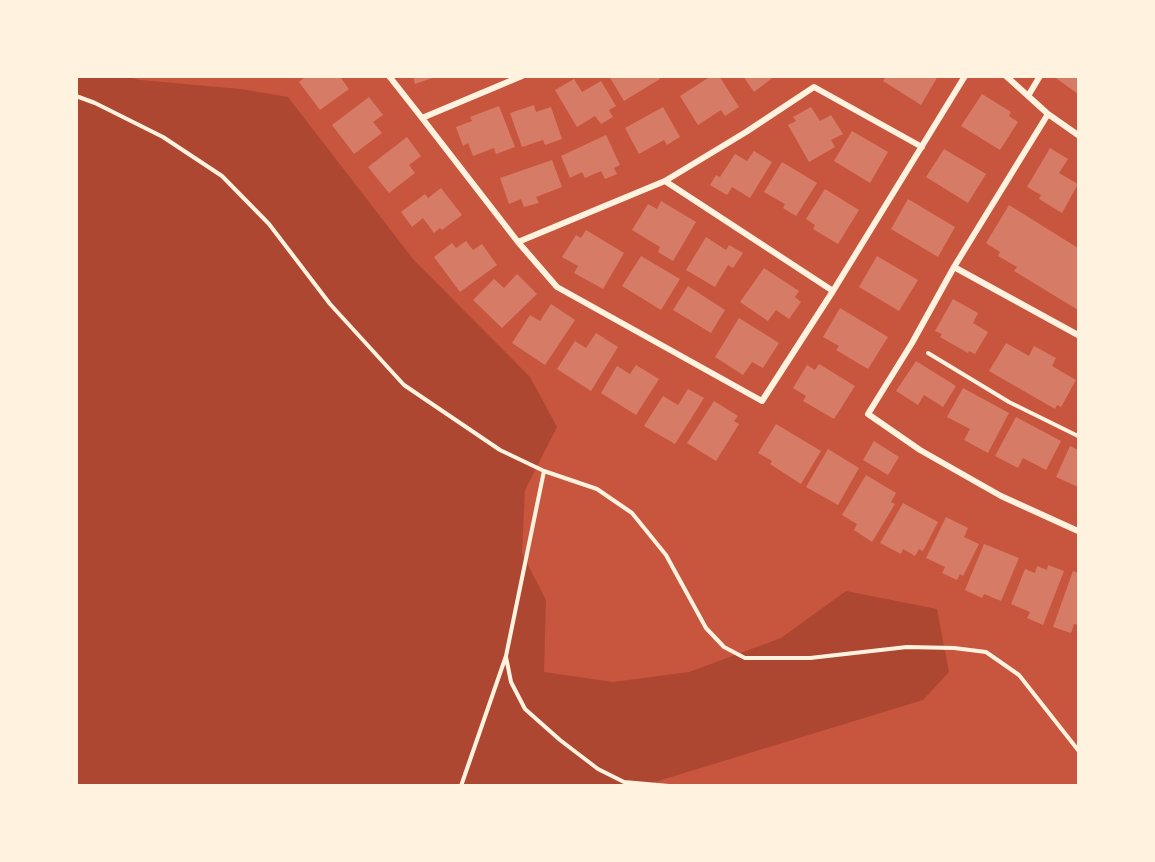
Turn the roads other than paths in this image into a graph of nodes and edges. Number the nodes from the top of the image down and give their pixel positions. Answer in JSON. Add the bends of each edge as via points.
{"nodes":[{"id":1,"x":389,"y":76,"type":"edge"},
{"id":2,"x":522,"y":76,"type":"edge"},
{"id":3,"x":965,"y":76,"type":"edge"},
{"id":4,"x":1006,"y":76,"type":"edge"},
{"id":5,"x":1040,"y":76,"type":"edge"},
{"id":6,"x":1028,"y":96,"type":"junction"},
{"id":7,"x":1048,"y":114,"type":"junction"},
{"id":8,"x":422,"y":118,"type":"junction"},
{"id":9,"x":1078,"y":135,"type":"edge"},
{"id":10,"x":922,"y":147,"type":"junction"},
{"id":11,"x":665,"y":181,"type":"junction"},
{"id":12,"x":518,"y":242,"type":"junction"},
{"id":13,"x":954,"y":267,"type":"junction"},
{"id":14,"x":833,"y":291,"type":"junction"},
{"id":15,"x":1078,"y":335,"type":"edge"},
{"id":16,"x":1078,"y":531,"type":"edge"}],
"edges":[{"from":1,"to":8,"type":"street"},
{"from":2,"to":8,"type":"street"},
{"from":3,"to":10,"type":"street"},
{"from":4,"to":6,"type":"street"},
{"from":5,"to":6,"type":"street"},
{"from":6,"to":7,"type":"street"},
{"from":7,"to":9,"type":"street"},
{"from":7,"to":13,"type":"street"},
{"from":8,"to":12,"type":"street"},
{"from":10,"to":11,"type":"street","via":[[814,87]]},
{"from":10,"to":14,"type":"street"},
{"from":11,"to":12,"type":"street"},
{"from":11,"to":14,"type":"street"},
{"from":12,"to":14,"type":"street","via":[[557,287],[762,401]]},
{"from":13,"to":15,"type":"street"},
{"from":13,"to":16,"type":"street","via":[[868,414],[920,450],[1001,496]]}]}
